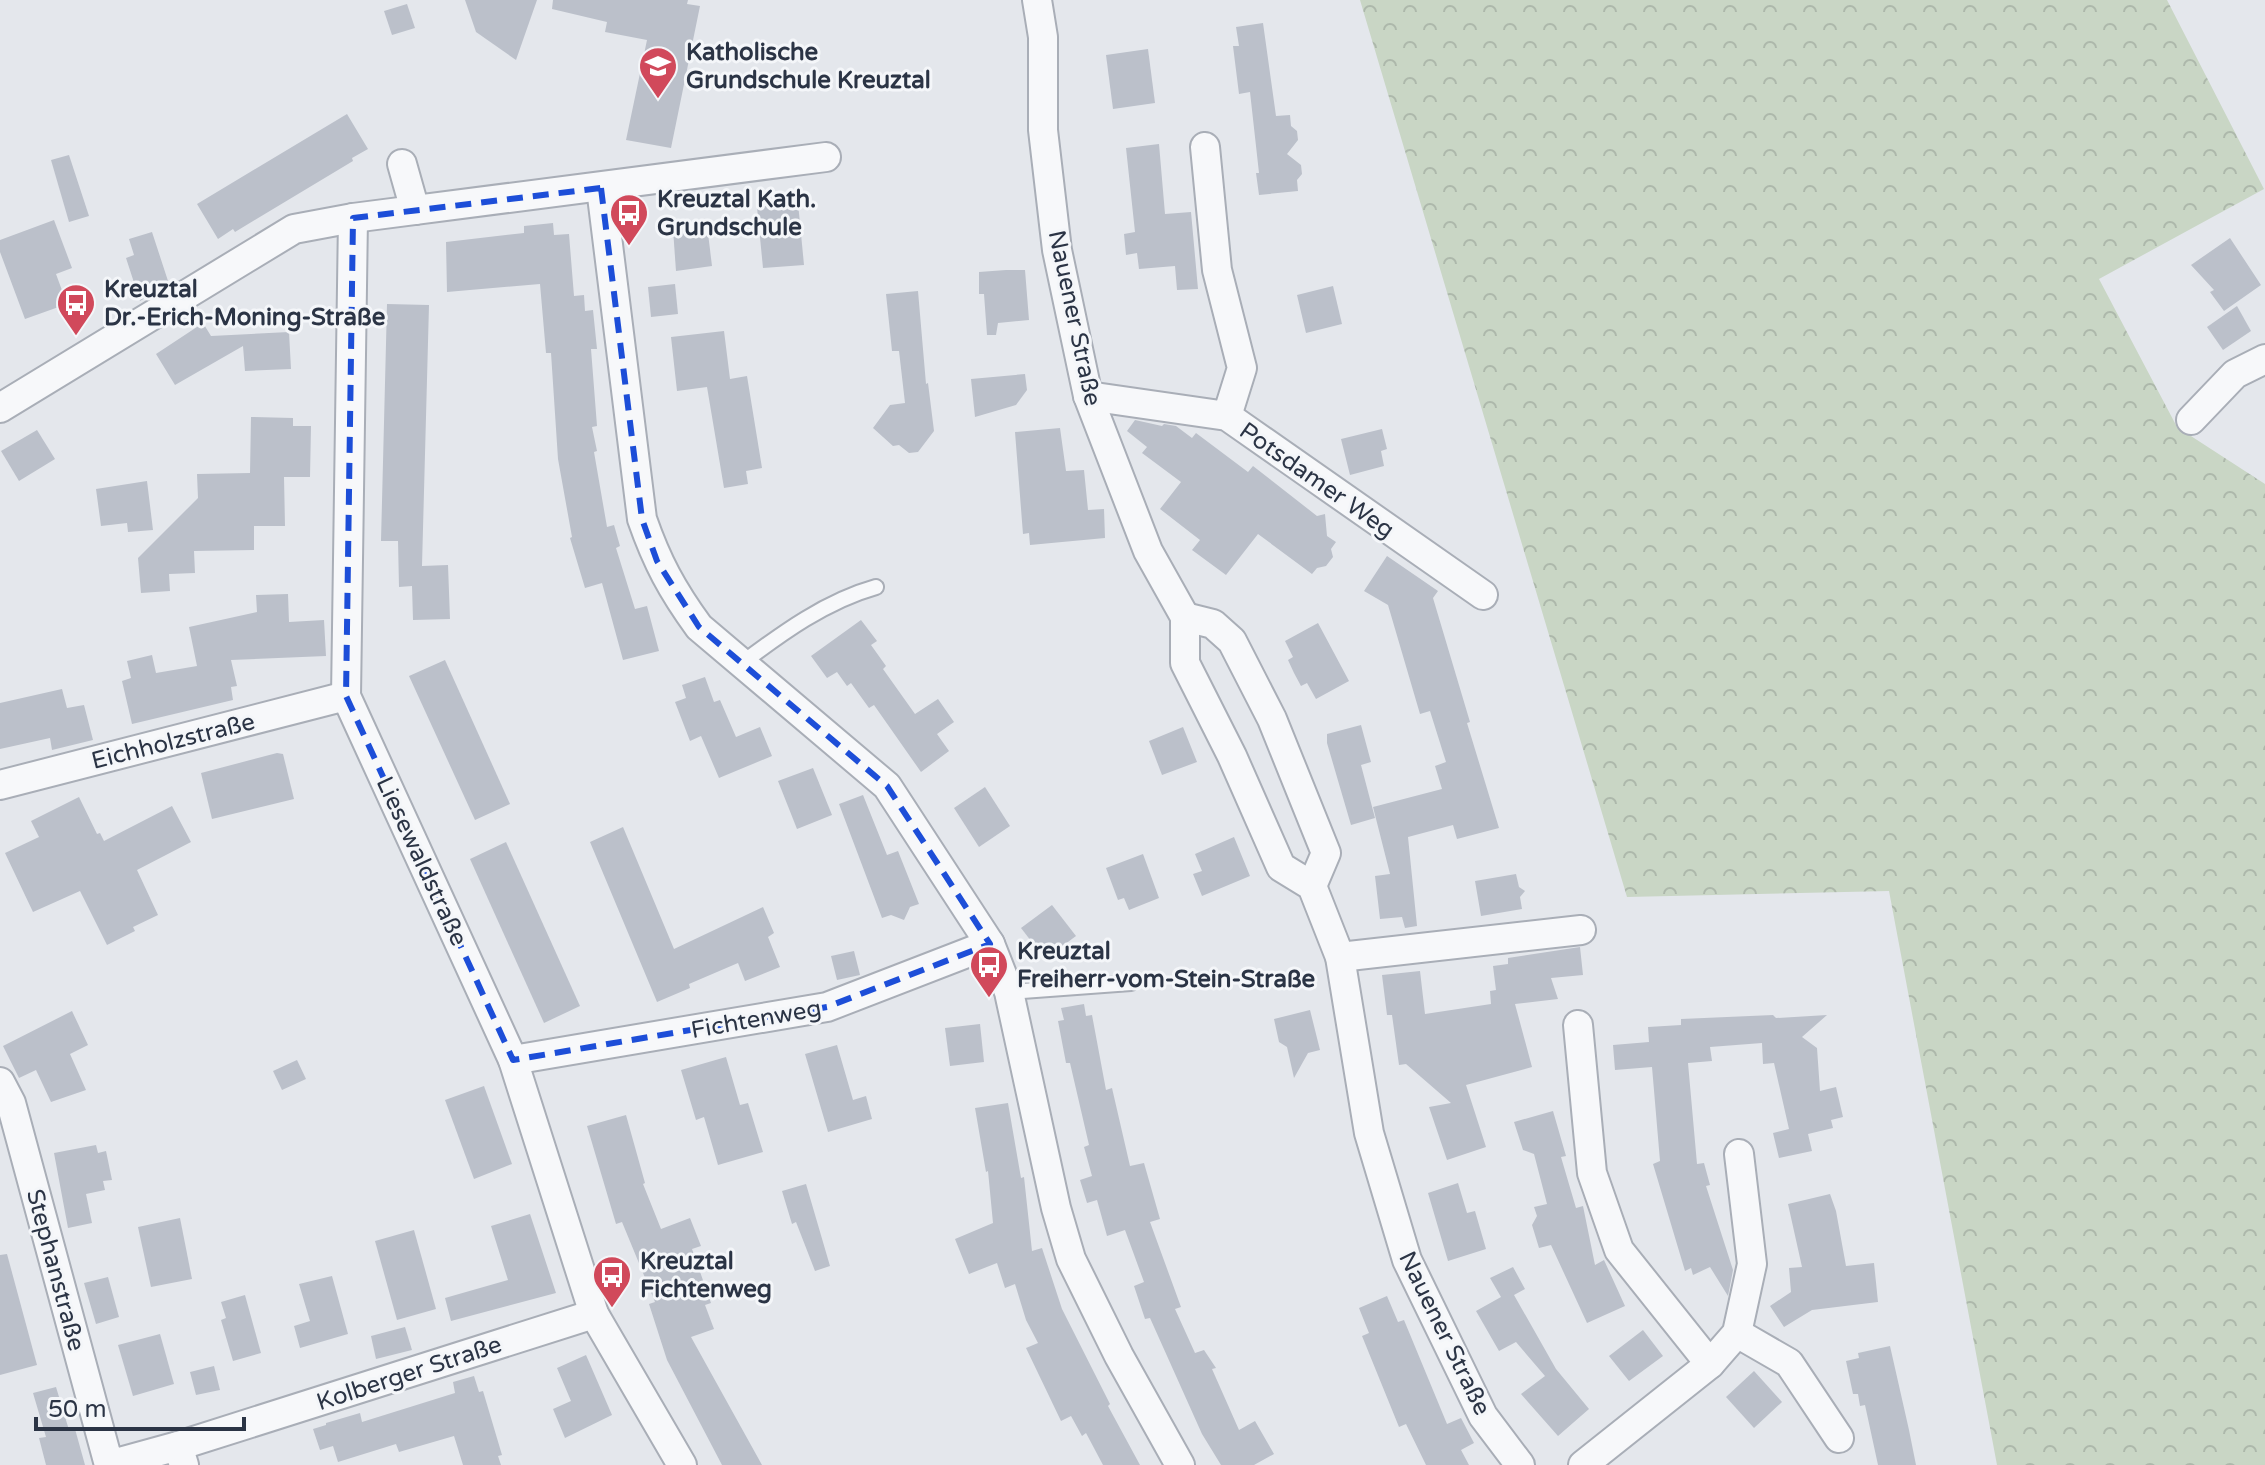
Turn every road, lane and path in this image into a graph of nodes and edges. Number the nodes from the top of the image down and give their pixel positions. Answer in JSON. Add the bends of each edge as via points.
{"nodes":[{"id":1,"x":1037,"y":0,"type":"edge"},
{"id":2,"x":1205,"y":147,"type":"dead end"},
{"id":3,"x":826,"y":157,"type":"dead end"},
{"id":4,"x":402,"y":164,"type":"dead end"},
{"id":5,"x":601,"y":188,"type":"junction"},
{"id":6,"x":415,"y":210,"type":"junction"},
{"id":7,"x":353,"y":218,"type":"junction"},
{"id":8,"x":2265,"y":359,"type":"edge"},
{"id":9,"x":1088,"y":396,"type":"junction"},
{"id":10,"x":0,"y":408,"type":"edge"},
{"id":11,"x":1227,"y":416,"type":"junction"},
{"id":12,"x":2191,"y":420,"type":"dead end"},
{"id":13,"x":876,"y":587,"type":"dead end"},
{"id":14,"x":1483,"y":595,"type":"dead end"},
{"id":15,"x":1185,"y":617,"type":"junction"},
{"id":16,"x":741,"y":664,"type":"junction"},
{"id":17,"x":346,"y":696,"type":"junction"},
{"id":18,"x":0,"y":785,"type":"edge"},
{"id":19,"x":1312,"y":886,"type":"junction"},
{"id":20,"x":1581,"y":930,"type":"dead end"},
{"id":21,"x":990,"y":944,"type":"junction"},
{"id":22,"x":1340,"y":957,"type":"junction"},
{"id":23,"x":1131,"y":983,"type":"dead end"},
{"id":24,"x":1009,"y":992,"type":"junction"},
{"id":25,"x":1578,"y":1025,"type":"dead end"},
{"id":26,"x":513,"y":1060,"type":"junction"},
{"id":27,"x":0,"y":1082,"type":"edge"},
{"id":28,"x":1739,"y":1154,"type":"dead end"},
{"id":29,"x":594,"y":1314,"type":"junction"},
{"id":30,"x":1737,"y":1333,"type":"junction"},
{"id":31,"x":1710,"y":1364,"type":"junction"},
{"id":32,"x":1839,"y":1438,"type":"dead end"},
{"id":33,"x":181,"y":1456,"type":"edge"},
{"id":34,"x":682,"y":1465,"type":"edge"},
{"id":35,"x":1180,"y":1465,"type":"edge"},
{"id":36,"x":1520,"y":1465,"type":"edge"},
{"id":37,"x":1583,"y":1465,"type":"edge"}],
"edges":[{"from":1,"to":9,"type":"street","name":"Nauener Straße","via":[[1043,37],[1043,130],[1057,250]]},
{"from":2,"to":11,"type":"street","via":[[1217,270],[1242,368]]},
{"from":3,"to":5,"type":"street"},
{"from":4,"to":6,"type":"street"},
{"from":5,"to":6,"type":"street"},
{"from":5,"to":16,"type":"street","via":[[642,519],[676,596],[699,627]]},
{"from":6,"to":7,"type":"street"},
{"from":7,"to":10,"type":"street","via":[[294,229]]},
{"from":7,"to":17,"type":"street","name":"Liesewaldstraße"},
{"from":8,"to":12,"type":"street","via":[[2235,374]]},
{"from":9,"to":11,"type":"street","name":"Potsdamer Weg"},
{"from":9,"to":15,"type":"street","name":"Nauener Straße","via":[[1148,551]]},
{"from":11,"to":14,"type":"street","name":"Potsdamer Weg"},
{"from":13,"to":16,"type":"lane","via":[[854,593],[782,633]]},
{"from":15,"to":19,"type":"street","name":"Nauener Straße","via":[[1185,663],[1281,867]]},
{"from":15,"to":19,"type":"street","via":[[1213,624],[1232,641],[1272,719],[1326,853]]},
{"from":16,"to":21,"type":"street","via":[[887,786]]},
{"from":17,"to":18,"type":"street","name":"Eichholzstraße"},
{"from":17,"to":26,"type":"street","name":"Liesewaldstraße"},
{"from":19,"to":22,"type":"street","name":"Nauener Straße"},
{"from":20,"to":22,"type":"street"},
{"from":21,"to":24,"type":"street"},
{"from":21,"to":26,"type":"street","name":"Fichtenweg","via":[[827,1007]]},
{"from":22,"to":36,"type":"street","name":"Nauener Straße","via":[[1369,1133],[1407,1260],[1483,1416]]},
{"from":23,"to":24,"type":"lane"},
{"from":24,"to":35,"type":"street","via":[[1071,1259]]},
{"from":25,"to":31,"type":"street","via":[[1592,1173],[1619,1250]]},
{"from":26,"to":29,"type":"street","name":"Liesewaldstraße"},
{"from":27,"to":33,"type":"street","name":"Stephanstraße","via":[[11,1103],[109,1465]]},
{"from":28,"to":30,"type":"street","via":[[1752,1264]]},
{"from":29,"to":33,"type":"street","name":"Kolberger Straße"},
{"from":29,"to":34,"type":"street","name":"Liesewaldstraße"},
{"from":30,"to":31,"type":"street"},
{"from":30,"to":32,"type":"street","via":[[1789,1363]]},
{"from":31,"to":37,"type":"street"}]}
